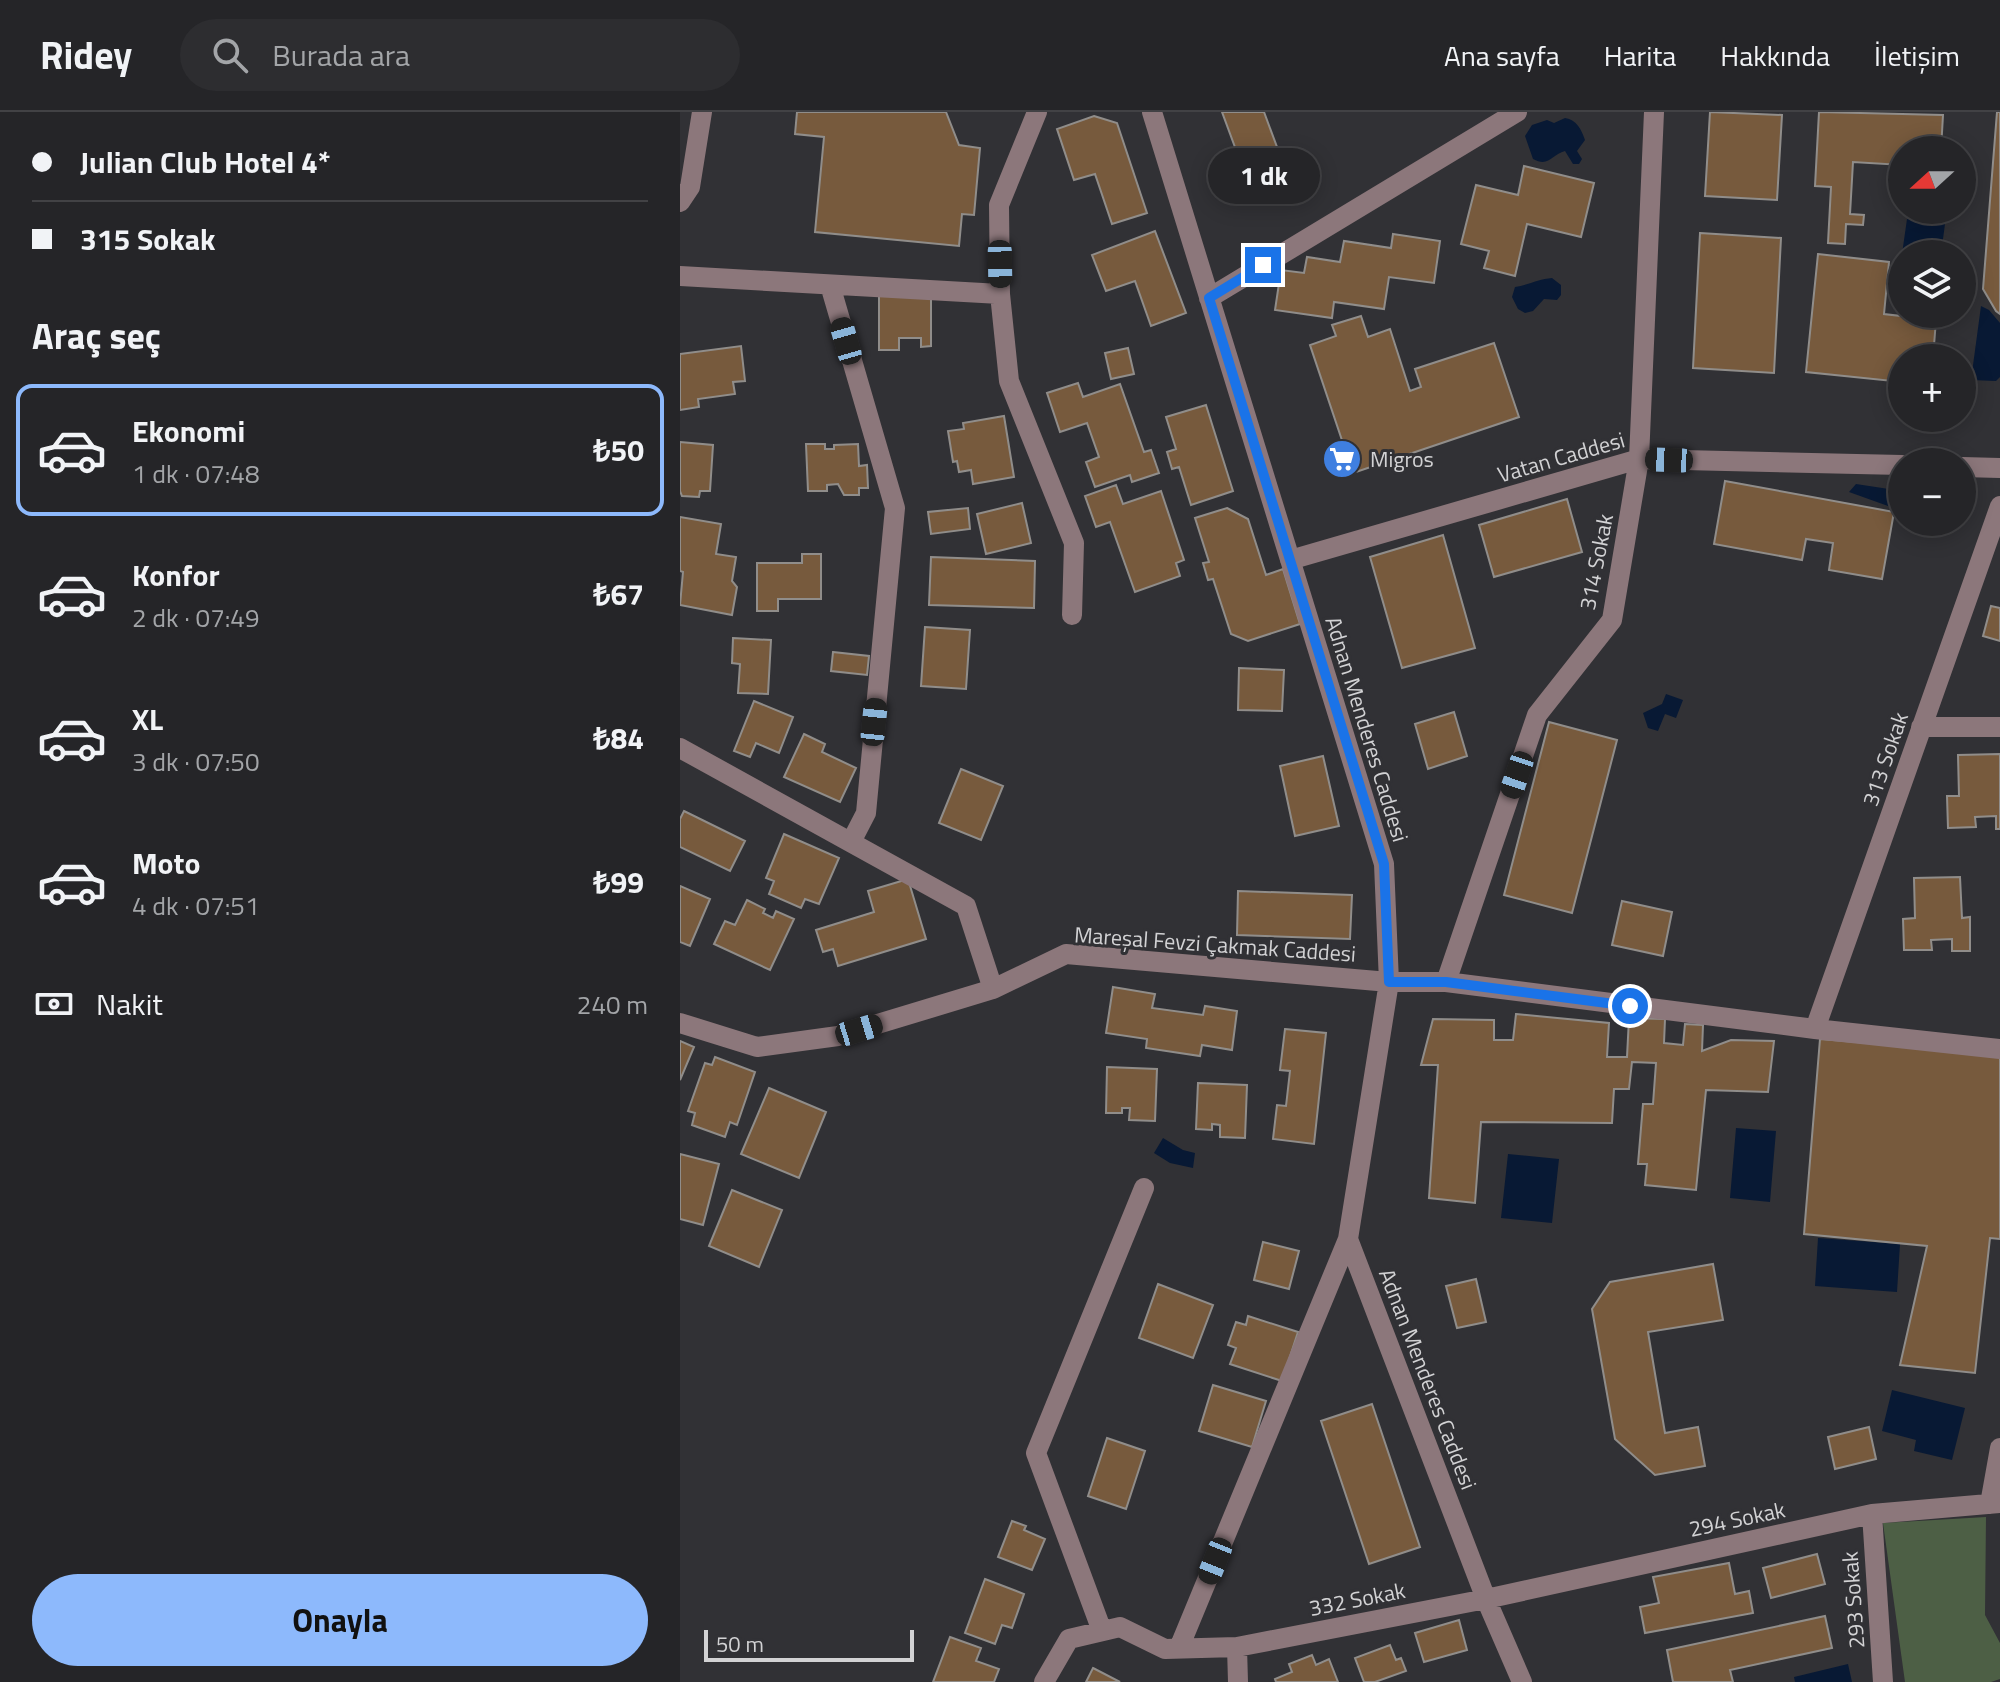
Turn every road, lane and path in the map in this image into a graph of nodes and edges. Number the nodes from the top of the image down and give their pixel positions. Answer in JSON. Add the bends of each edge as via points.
{"nodes":[{"id":1,"x":702,"y":112,"type":"edge"},
{"id":2,"x":1037,"y":112,"type":"edge"},
{"id":3,"x":1152,"y":112,"type":"edge"},
{"id":4,"x":1517,"y":112,"type":"edge"},
{"id":5,"x":1654,"y":112,"type":"edge"},
{"id":6,"x":680,"y":202,"type":"edge"},
{"id":7,"x":680,"y":276,"type":"edge"},
{"id":8,"x":830,"y":285,"type":"junction"},
{"id":9,"x":1000,"y":294,"type":"junction"},
{"id":10,"x":1209,"y":298,"type":"junction"},
{"id":11,"x":1639,"y":459,"type":"junction"},
{"id":12,"x":1888,"y":465,"type":"edge"},
{"id":13,"x":1976,"y":467,"type":"edge"},
{"id":14,"x":2000,"y":468,"type":"edge"},
{"id":15,"x":2000,"y":506,"type":"edge"},
{"id":16,"x":1290,"y":560,"type":"junction"},
{"id":17,"x":1072,"y":615,"type":"dead end"},
{"id":18,"x":1921,"y":727,"type":"junction"},
{"id":19,"x":2000,"y":727,"type":"edge"},
{"id":20,"x":680,"y":748,"type":"edge"},
{"id":21,"x":851,"y":842,"type":"junction"},
{"id":22,"x":1389,"y":982,"type":"junction"},
{"id":23,"x":1446,"y":982,"type":"junction"},
{"id":24,"x":993,"y":989,"type":"junction"},
{"id":25,"x":680,"y":1023,"type":"edge"},
{"id":26,"x":1815,"y":1029,"type":"junction"},
{"id":27,"x":2000,"y":1049,"type":"edge"},
{"id":28,"x":1144,"y":1188,"type":"dead end"},
{"id":29,"x":1348,"y":1239,"type":"junction"},
{"id":30,"x":2000,"y":1448,"type":"edge"},
{"id":31,"x":1995,"y":1504,"type":"edge"},
{"id":32,"x":1872,"y":1514,"type":"junction"},
{"id":33,"x":1486,"y":1599,"type":"junction"},
{"id":34,"x":1102,"y":1631,"type":"junction"},
{"id":35,"x":1237,"y":1647,"type":"junction"},
{"id":36,"x":1179,"y":1648,"type":"junction"},
{"id":37,"x":1044,"y":1682,"type":"edge"},
{"id":38,"x":1238,"y":1682,"type":"edge"},
{"id":39,"x":1522,"y":1682,"type":"edge"},
{"id":40,"x":1883,"y":1682,"type":"edge"}],
"edges":[{"from":1,"to":6,"type":"street","via":[[690,187]]},
{"from":2,"to":9,"type":"street","via":[[999,205]]},
{"from":3,"to":10,"type":"street","name":"Adnan Menderes Caddesi"},
{"from":4,"to":10,"type":"street"},
{"from":5,"to":11,"type":"street","name":"314 Sokak"},
{"from":7,"to":8,"type":"street"},
{"from":8,"to":9,"type":"street"},
{"from":8,"to":21,"type":"street","via":[[895,508],[866,813]]},
{"from":9,"to":17,"type":"street","via":[[1009,381],[1074,543]]},
{"from":10,"to":16,"type":"street","name":"Adnan Menderes Caddesi"},
{"from":11,"to":12,"type":"street","name":"Vatan Caddesi"},
{"from":11,"to":16,"type":"street","name":"Vatan Caddesi"},
{"from":11,"to":23,"type":"street","name":"314 Sokak","via":[[1612,620],[1537,715]]},
{"from":13,"to":14,"type":"street"},
{"from":15,"to":18,"type":"street","name":"313 Sokak"},
{"from":16,"to":22,"type":"street","name":"Adnan Menderes Caddesi","via":[[1384,864]]},
{"from":18,"to":19,"type":"street"},
{"from":18,"to":26,"type":"street","name":"313 Sokak"},
{"from":20,"to":21,"type":"street"},
{"from":21,"to":24,"type":"street","via":[[966,906]]},
{"from":22,"to":23,"type":"street","name":"Mareşal Fevzi Çakmak Caddesi"},
{"from":22,"to":24,"type":"street","name":"Mareşal Fevzi Çakmak Caddesi","via":[[1066,954]]},
{"from":22,"to":29,"type":"street","name":"Adnan Menderes Caddesi"},
{"from":23,"to":26,"type":"street","name":"Mareşal Fevzi Çakmak Caddesi"},
{"from":24,"to":25,"type":"street","name":"Mareşal Fevzi Çakmak Caddesi","via":[[838,1036],[757,1047]]},
{"from":26,"to":27,"type":"street","name":"Mareşal Fevzi Çakmak Caddesi"},
{"from":28,"to":34,"type":"street","via":[[1036,1453]]},
{"from":29,"to":33,"type":"street","name":"Adnan Menderes Caddesi"},
{"from":29,"to":36,"type":"street"},
{"from":30,"to":31,"type":"street"},
{"from":31,"to":32,"type":"street","name":"294 Sokak"},
{"from":32,"to":33,"type":"street","name":"294 Sokak"},
{"from":32,"to":40,"type":"street","name":"293 Sokak"},
{"from":33,"to":35,"type":"street","name":"332 Sokak"},
{"from":33,"to":39,"type":"street","name":"Adnan Menderes Caddesi"},
{"from":34,"to":36,"type":"street","name":"332 Sokak","via":[[1120,1627],[1165,1649]]},
{"from":34,"to":37,"type":"street","via":[[1069,1639]]},
{"from":35,"to":36,"type":"street","name":"332 Sokak"},
{"from":35,"to":38,"type":"street"}]}
